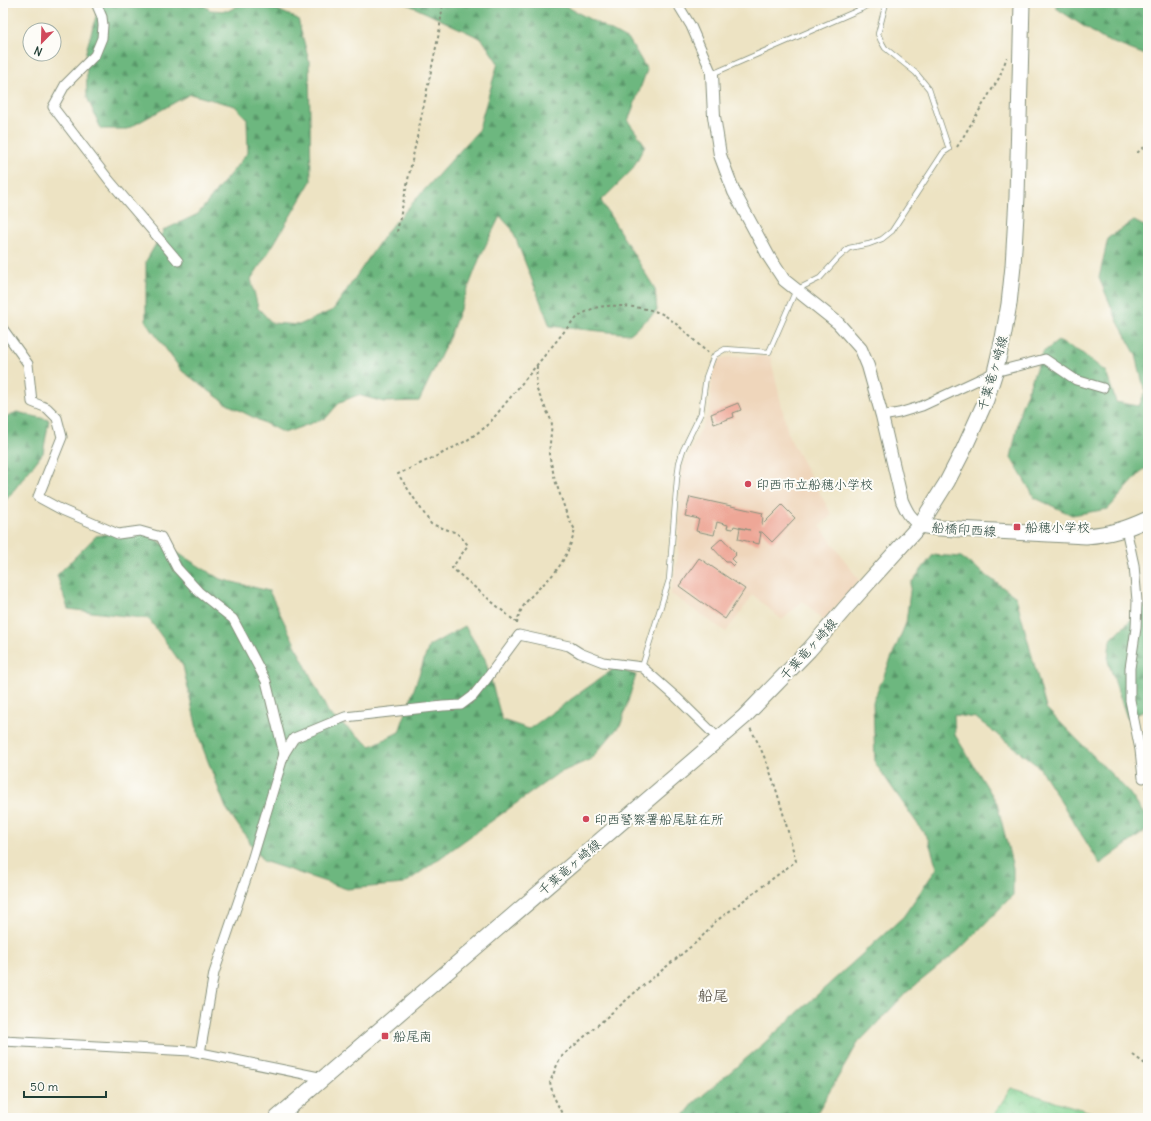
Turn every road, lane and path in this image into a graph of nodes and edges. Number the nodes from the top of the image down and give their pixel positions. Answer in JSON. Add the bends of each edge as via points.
{"nodes":[{"id":1,"x":96,"y":3,"type":"edge"},
{"id":2,"x":443,"y":3,"type":"edge"},
{"id":3,"x":871,"y":3,"type":"edge"},
{"id":4,"x":886,"y":3,"type":"edge"},
{"id":5,"x":1022,"y":3,"type":"edge"},
{"id":6,"x":682,"y":5,"type":"edge"},
{"id":7,"x":1009,"y":52,"type":"dead end"},
{"id":8,"x":712,"y":74,"type":"junction"},
{"id":9,"x":1148,"y":144,"type":"edge"},
{"id":10,"x":950,"y":149,"type":"junction"},
{"id":11,"x":1137,"y":154,"type":"dead end"},
{"id":12,"x":398,"y":232,"type":"dead end"},
{"id":13,"x":178,"y":261,"type":"dead end"},
{"id":14,"x":796,"y":290,"type":"junction"},
{"id":15,"x":3,"y":329,"type":"edge"},
{"id":16,"x":713,"y":358,"type":"junction"},
{"id":17,"x":537,"y":365,"type":"junction"},
{"id":18,"x":995,"y":372,"type":"junction"},
{"id":19,"x":1103,"y":388,"type":"dead end"},
{"id":20,"x":882,"y":416,"type":"junction"},
{"id":21,"x":1148,"y":519,"type":"edge"},
{"id":22,"x":920,"y":525,"type":"junction"},
{"id":23,"x":1126,"y":529,"type":"junction"},
{"id":24,"x":517,"y":623,"type":"junction"},
{"id":25,"x":519,"y":635,"type":"junction"},
{"id":26,"x":642,"y":667,"type":"junction"},
{"id":27,"x":744,"y":718,"type":"junction"},
{"id":28,"x":719,"y":739,"type":"junction"},
{"id":29,"x":284,"y":754,"type":"junction"},
{"id":30,"x":1143,"y":778,"type":"dead end"},
{"id":31,"x":3,"y":1041,"type":"edge"},
{"id":32,"x":200,"y":1053,"type":"junction"},
{"id":33,"x":1132,"y":1055,"type":"dead end"},
{"id":34,"x":1148,"y":1066,"type":"edge"},
{"id":35,"x":324,"y":1078,"type":"junction"},
{"id":36,"x":277,"y":1118,"type":"edge"},
{"id":37,"x":564,"y":1118,"type":"edge"}],
"edges":[{"from":1,"to":13,"type":"street","via":[[103,25],[102,38],[95,55],[65,85],[53,107],[109,180]]},
{"from":2,"to":12,"type":"path"},
{"from":3,"to":8,"type":"lane"},
{"from":4,"to":10,"type":"lane","via":[[878,34],[881,41],[885,48],[916,73],[929,89]]},
{"from":5,"to":18,"type":"main road","name":"千葉竜ヶ崎線","via":[[1014,266]]},
{"from":6,"to":8,"type":"street"},
{"from":7,"to":10,"type":"path","via":[[999,78],[955,150]]},
{"from":8,"to":14,"type":"street","via":[[714,116],[720,154],[734,192],[769,258],[784,280]]},
{"from":9,"to":11,"type":"path"},
{"from":10,"to":14,"type":"lane","via":[[943,153],[892,231],[882,239],[849,248],[820,278]]},
{"from":14,"to":16,"type":"lane","via":[[769,352],[725,349]]},
{"from":14,"to":20,"type":"street","via":[[838,324],[861,349]]},
{"from":15,"to":29,"type":"street","via":[[28,364],[32,402],[47,408],[57,418],[62,437],[38,497],[118,534],[140,531],[161,537],[177,568],[199,592],[233,619],[266,681]]},
{"from":16,"to":17,"type":"path","via":[[662,314],[647,308],[611,306],[596,307],[583,313],[572,322]]},
{"from":16,"to":26,"type":"lane","via":[[706,377],[701,413],[679,463],[669,580]]},
{"from":17,"to":24,"type":"path","via":[[536,388],[552,422],[549,454],[555,480],[575,530],[565,558],[530,597],[521,610]]},
{"from":17,"to":24,"type":"path","via":[[487,426],[466,441],[398,474],[431,524],[457,533],[468,545],[452,568]]},
{"from":18,"to":19,"type":"street","via":[[1045,359],[1076,380]]},
{"from":18,"to":20,"type":"street","via":[[922,406]]},
{"from":18,"to":22,"type":"main road","name":"千葉竜ヶ崎線","via":[[986,400],[963,451]]},
{"from":20,"to":22,"type":"street","via":[[902,501],[908,515]]},
{"from":21,"to":23,"type":"main road","name":"船橋印西線"},
{"from":22,"to":23,"type":"main road","name":"船橋印西線","via":[[1086,536]]},
{"from":22,"to":27,"type":"main road","name":"千葉竜ヶ崎線","via":[[809,650]]},
{"from":23,"to":30,"type":"street","via":[[1134,565],[1136,600],[1130,700]]},
{"from":24,"to":25,"type":"path"},
{"from":25,"to":26,"type":"street","via":[[570,646],[602,662]]},
{"from":25,"to":29,"type":"street","via":[[473,696],[461,705],[345,717],[294,738]]},
{"from":26,"to":28,"type":"street"},
{"from":27,"to":28,"type":"main road","name":"千葉竜ヶ崎線"},
{"from":27,"to":37,"type":"path","via":[[758,742],[778,796],[796,861],[716,922],[699,940],[560,1058],[550,1082]]},
{"from":28,"to":35,"type":"main road","name":"千葉竜ヶ崎線"},
{"from":29,"to":32,"type":"street","via":[[252,863],[214,973]]},
{"from":31,"to":32,"type":"street"},
{"from":32,"to":35,"type":"street"},
{"from":33,"to":34,"type":"path"},
{"from":35,"to":36,"type":"main road","name":"千葉竜ヶ崎線"}]}
